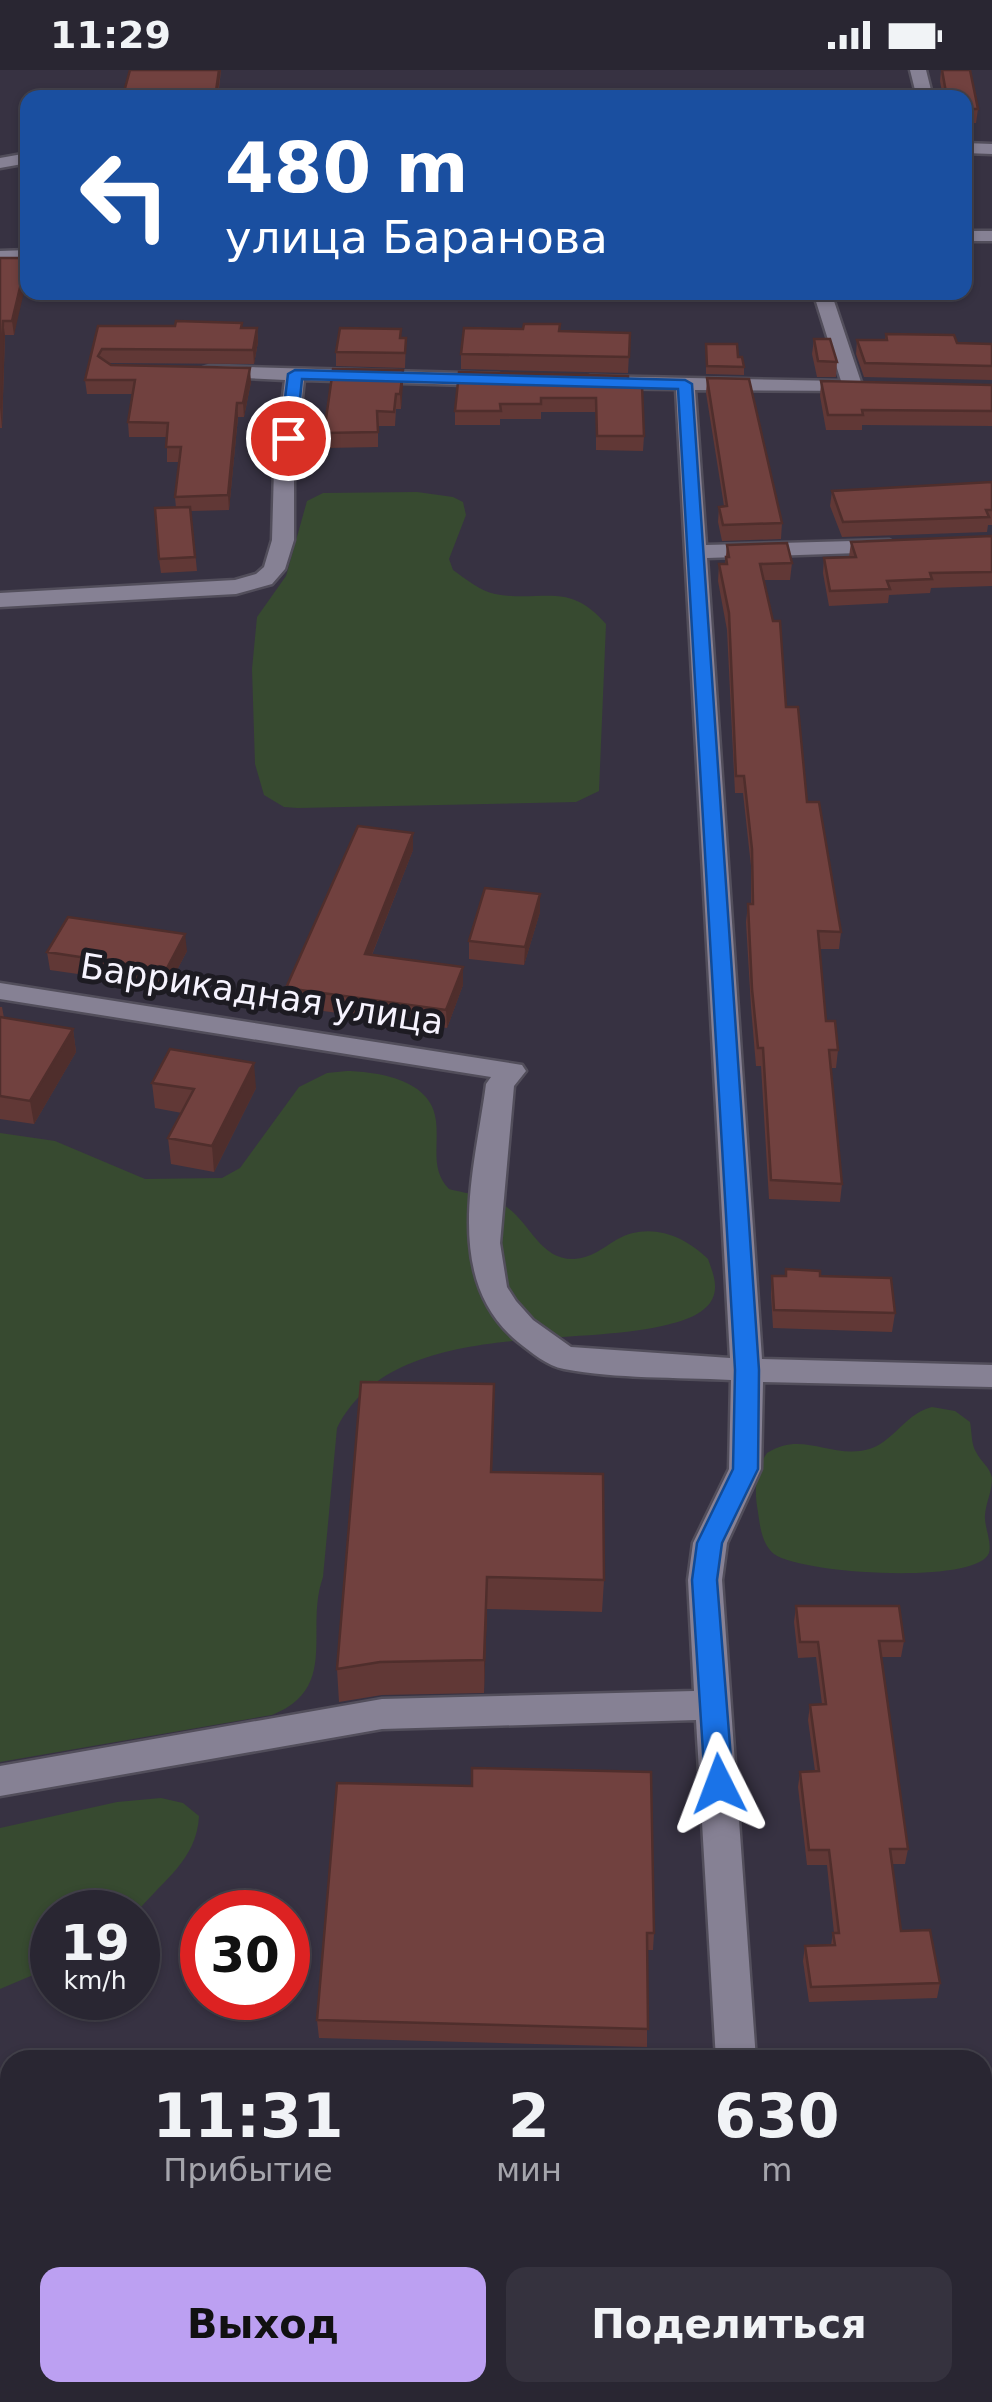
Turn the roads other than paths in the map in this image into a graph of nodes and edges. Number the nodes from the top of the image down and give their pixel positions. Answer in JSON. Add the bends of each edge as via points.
{"nodes":[{"id":1,"x":825,"y":300,"type":"edge"},
{"id":2,"x":186,"y":371,"type":"edge"},
{"id":3,"x":295,"y":374,"type":"junction"},
{"id":4,"x":529,"y":380,"type":"edge"},
{"id":5,"x":568,"y":381,"type":"edge"},
{"id":6,"x":685,"y":384,"type":"junction"},
{"id":7,"x":914,"y":545,"type":"edge"},
{"id":8,"x":697,"y":552,"type":"junction"},
{"id":9,"x":0,"y":600,"type":"edge"},
{"id":10,"x":0,"y":991,"type":"edge"},
{"id":11,"x":747,"y":1370,"type":"junction"},
{"id":12,"x":992,"y":1376,"type":"edge"},
{"id":13,"x":714,"y":1705,"type":"junction"},
{"id":14,"x":0,"y":1781,"type":"edge"},
{"id":15,"x":735,"y":2050,"type":"edge"}],
"edges":[{"from":1,"to":6,"type":"street","via":[[863,387]]},
{"from":2,"to":3,"type":"street"},
{"from":3,"to":4,"type":"street"},
{"from":3,"to":9,"type":"street","via":[[283,540],[274,570],[264,579],[236,588]]},
{"from":5,"to":6,"type":"street"},
{"from":6,"to":8,"type":"street"},
{"from":7,"to":8,"type":"street"},
{"from":8,"to":11,"type":"street"},
{"from":10,"to":11,"type":"street","name":"Баррикадная улица","via":[[512,1071],[500,1084],[484,1252],[492,1288],[513,1320],[564,1358]]},
{"from":11,"to":12,"type":"street"},
{"from":11,"to":13,"type":"street","via":[[745,1469],[710,1543],[704,1580]]},
{"from":13,"to":14,"type":"street","via":[[382,1714]]},
{"from":13,"to":15,"type":"street"}]}
